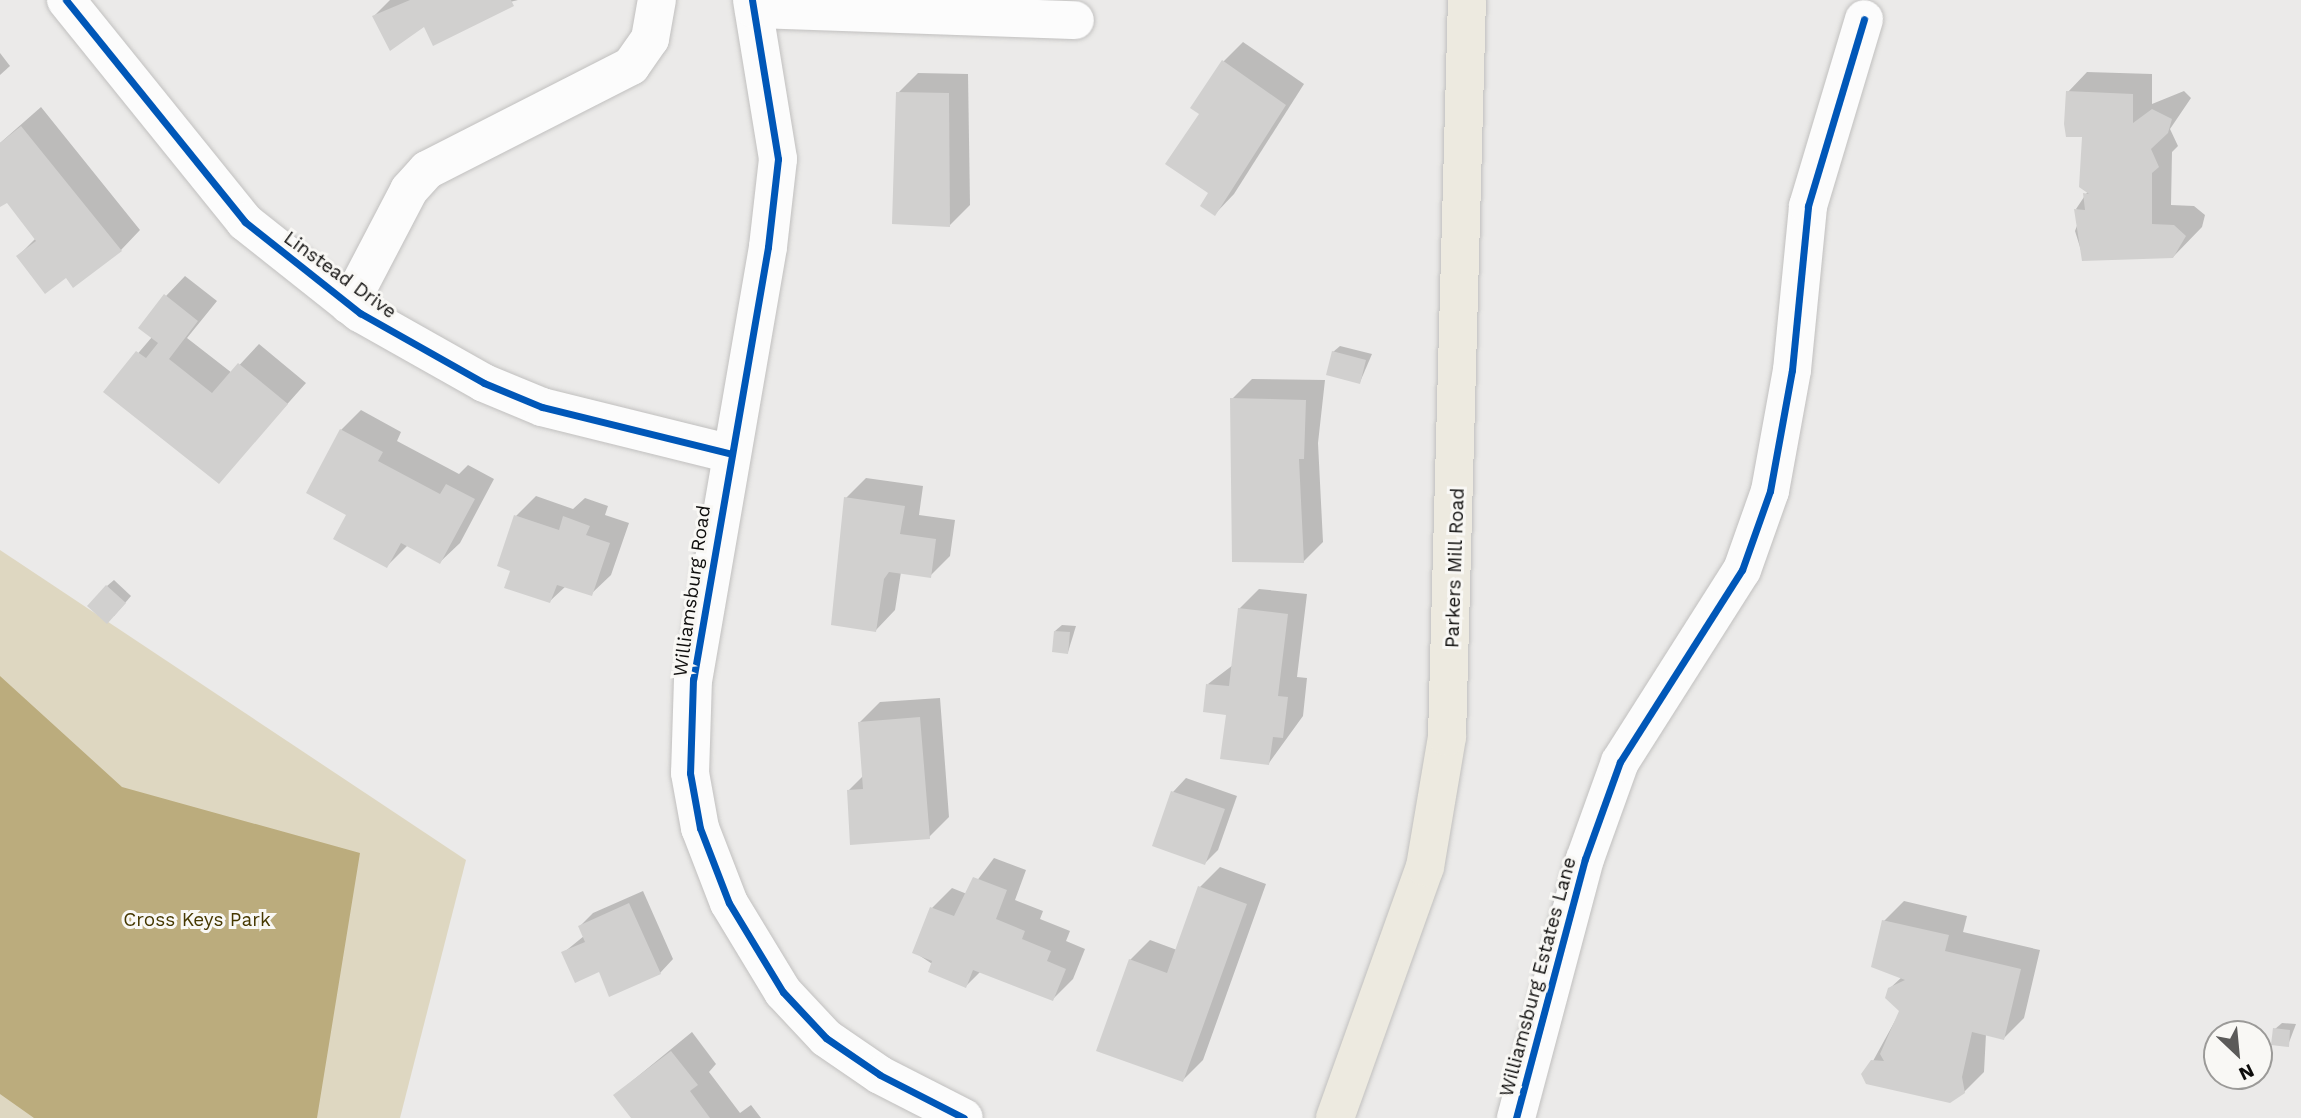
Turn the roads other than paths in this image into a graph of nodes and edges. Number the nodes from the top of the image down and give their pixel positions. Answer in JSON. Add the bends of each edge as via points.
{"nodes":[{"id":1,"x":66,"y":0,"type":"edge"},
{"id":2,"x":657,"y":0,"type":"edge"},
{"id":3,"x":1467,"y":0,"type":"edge"},
{"id":4,"x":752,"y":4,"type":"edge"},
{"id":5,"x":1864,"y":19,"type":"dead end"},
{"id":6,"x":1075,"y":20,"type":"dead end"},
{"id":7,"x":349,"y":305,"type":"junction"},
{"id":8,"x":729,"y":453,"type":"junction"},
{"id":9,"x":964,"y":1118,"type":"edge"},
{"id":10,"x":1335,"y":1118,"type":"edge"},
{"id":11,"x":1516,"y":1118,"type":"edge"}],
"edges":[{"from":1,"to":7,"type":"street","name":"Linstead Drive","via":[[245,222]]},
{"from":2,"to":7,"type":"street","via":[[650,39],[631,66],[427,170],[409,190]]},
{"from":3,"to":10,"type":"main road","name":"Parkers Mill Road","via":[[1447,737],[1425,867]]},
{"from":4,"to":6,"type":"street"},
{"from":4,"to":8,"type":"street","name":"Williamsburg Road","via":[[778,159],[768,247]]},
{"from":5,"to":11,"type":"street","name":"Williamsburg Estates Lane","via":[[1808,206],[1792,370],[1770,491],[1742,570],[1620,762],[1585,859]]},
{"from":7,"to":8,"type":"street","name":"Linstead Drive","via":[[484,383],[542,407]]},
{"from":8,"to":9,"type":"street","name":"Williamsburg Road","via":[[693,679],[690,774],[700,828],[729,903],[783,992],[848,1053]]}]}
